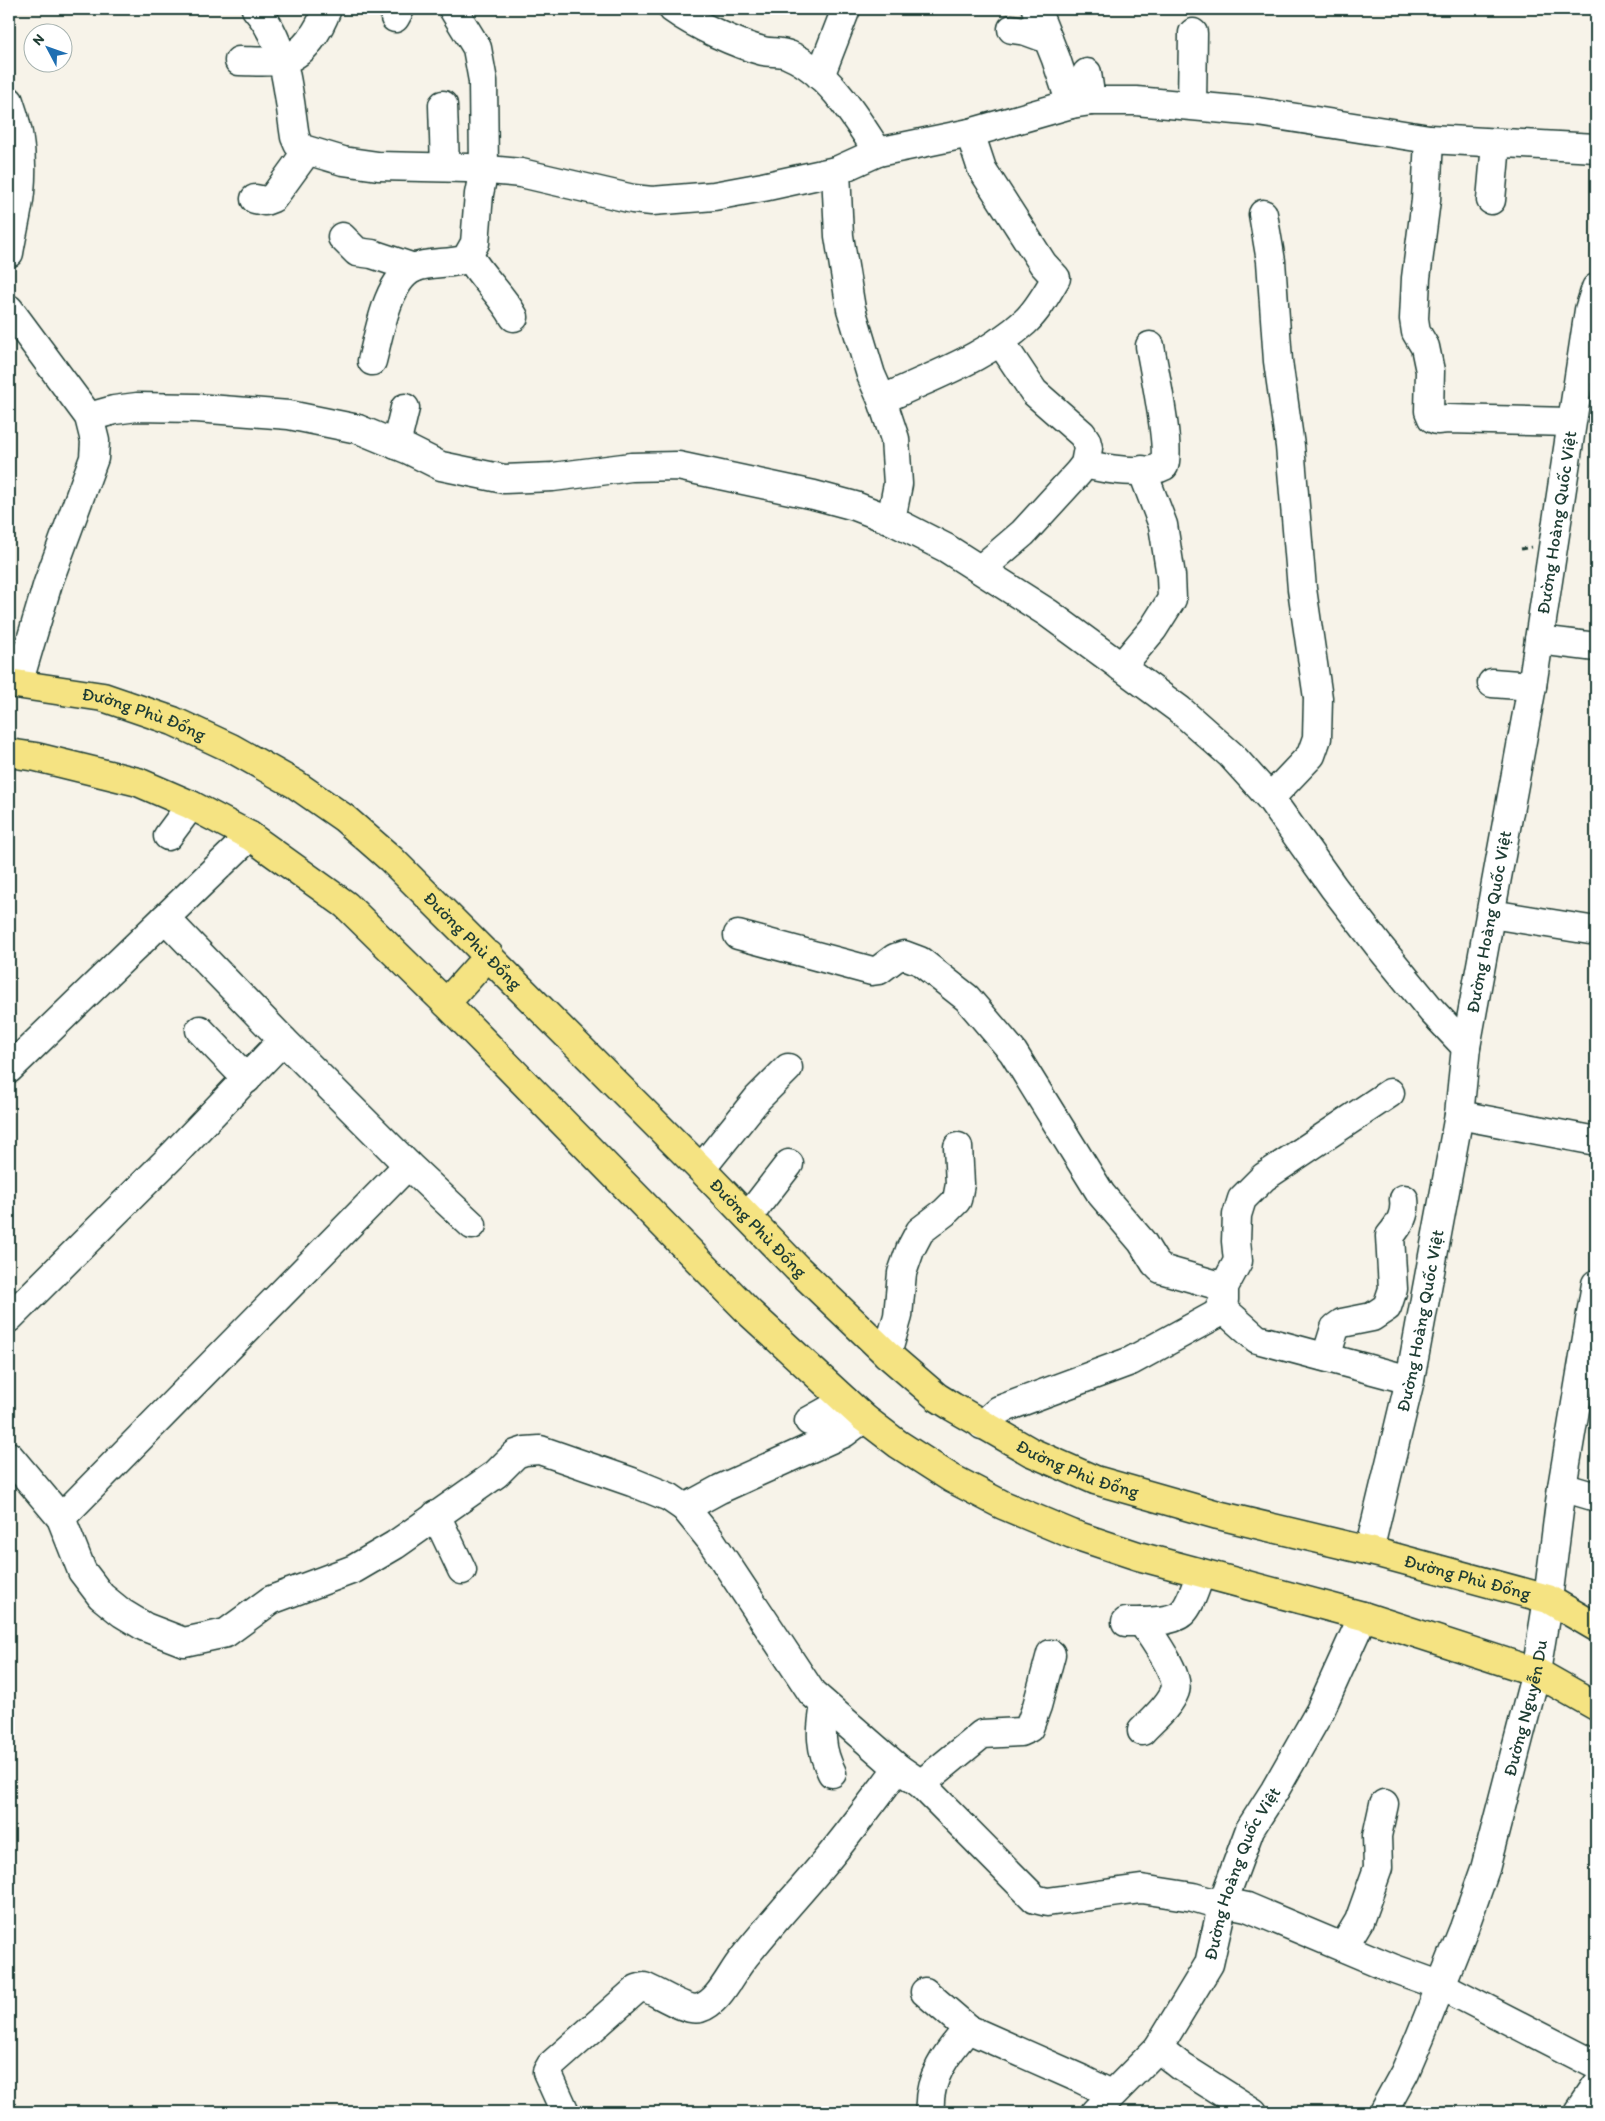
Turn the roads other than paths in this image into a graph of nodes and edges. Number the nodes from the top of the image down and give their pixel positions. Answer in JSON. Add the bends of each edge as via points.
{"nodes":[{"id":1,"x":256,"y":9,"type":"edge"},
{"id":2,"x":327,"y":9,"type":"edge"},
{"id":3,"x":452,"y":9,"type":"edge"},
{"id":4,"x":673,"y":9,"type":"edge"},
{"id":5,"x":846,"y":9,"type":"edge"},
{"id":6,"x":1036,"y":9,"type":"edge"},
{"id":7,"x":1012,"y":30,"type":"dead end"},
{"id":8,"x":1193,"y":33,"type":"dead end"},
{"id":9,"x":1048,"y":39,"type":"junction"},
{"id":10,"x":283,"y":60,"type":"junction"},
{"id":11,"x":239,"y":61,"type":"dead end"},
{"id":12,"x":1087,"y":73,"type":"dead end"},
{"id":13,"x":820,"y":76,"type":"junction"},
{"id":14,"x":9,"y":101,"type":"edge"},
{"id":15,"x":1081,"y":102,"type":"junction"},
{"id":16,"x":443,"y":105,"type":"dead end"},
{"id":17,"x":1192,"y":105,"type":"junction"},
{"id":18,"x":970,"y":133,"type":"junction"},
{"id":19,"x":1429,"y":139,"type":"junction"},
{"id":20,"x":1496,"y":144,"type":"junction"},
{"id":21,"x":1596,"y":148,"type":"edge"},
{"id":22,"x":307,"y":151,"type":"junction"},
{"id":23,"x":878,"y":152,"type":"junction"},
{"id":24,"x":445,"y":167,"type":"junction"},
{"id":25,"x":484,"y":169,"type":"junction"},
{"id":26,"x":836,"y":171,"type":"junction"},
{"id":27,"x":255,"y":199,"type":"dead end"},
{"id":28,"x":1490,"y":200,"type":"dead end"},
{"id":29,"x":1263,"y":214,"type":"dead end"},
{"id":30,"x":342,"y":237,"type":"dead end"},
{"id":31,"x":9,"y":253,"type":"edge"},
{"id":32,"x":468,"y":256,"type":"junction"},
{"id":33,"x":414,"y":268,"type":"junction"},
{"id":34,"x":1594,"y":303,"type":"edge"},
{"id":35,"x":9,"y":310,"type":"edge"},
{"id":36,"x":514,"y":317,"type":"dead end"},
{"id":37,"x":1000,"y":341,"type":"junction"},
{"id":38,"x":1150,"y":346,"type":"dead end"},
{"id":39,"x":372,"y":361,"type":"dead end"},
{"id":40,"x":882,"y":400,"type":"junction"},
{"id":41,"x":405,"y":408,"type":"dead end"},
{"id":42,"x":89,"y":417,"type":"junction"},
{"id":43,"x":1571,"y":422,"type":"junction"},
{"id":44,"x":396,"y":445,"type":"junction"},
{"id":45,"x":1085,"y":464,"type":"junction"},
{"id":46,"x":1142,"y":470,"type":"junction"},
{"id":47,"x":891,"y":520,"type":"junction"},
{"id":48,"x":981,"y":570,"type":"junction"},
{"id":49,"x":1539,"y":640,"type":"junction"},
{"id":50,"x":1596,"y":647,"type":"edge"},
{"id":51,"x":1121,"y":667,"type":"junction"},
{"id":52,"x":13,"y":683,"type":"edge"},
{"id":53,"x":1492,"y":683,"type":"dead end"},
{"id":54,"x":1532,"y":686,"type":"junction"},
{"id":55,"x":9,"y":753,"type":"edge"},
{"id":56,"x":1270,"y":798,"type":"junction"},
{"id":57,"x":191,"y":805,"type":"junction"},
{"id":58,"x":168,"y":836,"type":"dead end"},
{"id":59,"x":250,"y":836,"type":"junction"},
{"id":60,"x":1491,"y":914,"type":"junction"},
{"id":61,"x":164,"y":918,"type":"junction"},
{"id":62,"x":1596,"y":931,"type":"edge"},
{"id":63,"x":738,"y":935,"type":"dead end"},
{"id":64,"x":489,"y":956,"type":"junction"},
{"id":65,"x":446,"y":1003,"type":"junction"},
{"id":66,"x":200,"y":1030,"type":"dead end"},
{"id":67,"x":283,"y":1040,"type":"junction"},
{"id":68,"x":1466,"y":1047,"type":"junction"},
{"id":69,"x":788,"y":1068,"type":"dead end"},
{"id":70,"x":9,"y":1069,"type":"edge"},
{"id":71,"x":247,"y":1080,"type":"junction"},
{"id":72,"x":1390,"y":1093,"type":"dead end"},
{"id":73,"x":1458,"y":1115,"type":"junction"},
{"id":74,"x":1596,"y":1141,"type":"edge"},
{"id":75,"x":958,"y":1146,"type":"dead end"},
{"id":76,"x":789,"y":1164,"type":"dead end"},
{"id":77,"x":408,"y":1165,"type":"junction"},
{"id":78,"x":701,"y":1169,"type":"junction"},
{"id":79,"x":1404,"y":1199,"type":"dead end"},
{"id":80,"x":748,"y":1217,"type":"junction"},
{"id":81,"x":472,"y":1225,"type":"dead end"},
{"id":82,"x":1596,"y":1284,"type":"edge"},
{"id":83,"x":1223,"y":1299,"type":"junction"},
{"id":84,"x":9,"y":1318,"type":"edge"},
{"id":85,"x":1129,"y":1341,"type":"dead end"},
{"id":86,"x":887,"y":1354,"type":"junction"},
{"id":87,"x":1326,"y":1357,"type":"junction"},
{"id":88,"x":1410,"y":1380,"type":"junction"},
{"id":89,"x":855,"y":1409,"type":"junction"},
{"id":90,"x":809,"y":1421,"type":"dead end"},
{"id":91,"x":982,"y":1425,"type":"junction"},
{"id":92,"x":9,"y":1458,"type":"edge"},
{"id":93,"x":1562,"y":1487,"type":"junction"},
{"id":94,"x":1596,"y":1497,"type":"edge"},
{"id":95,"x":685,"y":1508,"type":"junction"},
{"id":96,"x":436,"y":1515,"type":"junction"},
{"id":97,"x":61,"y":1518,"type":"junction"},
{"id":98,"x":1369,"y":1551,"type":"junction"},
{"id":99,"x":462,"y":1570,"type":"dead end"},
{"id":100,"x":1201,"y":1574,"type":"junction"},
{"id":101,"x":1548,"y":1599,"type":"junction"},
{"id":102,"x":1363,"y":1616,"type":"junction"},
{"id":103,"x":1596,"y":1627,"type":"edge"},
{"id":104,"x":1051,"y":1654,"type":"dead end"},
{"id":105,"x":1536,"y":1672,"type":"junction"},
{"id":106,"x":825,"y":1706,"type":"junction"},
{"id":107,"x":1596,"y":1706,"type":"edge"},
{"id":108,"x":1142,"y":1731,"type":"dead end"},
{"id":109,"x":898,"y":1768,"type":"junction"},
{"id":110,"x":832,"y":1773,"type":"dead end"},
{"id":111,"x":922,"y":1784,"type":"junction"},
{"id":112,"x":1384,"y":1804,"type":"dead end"},
{"id":113,"x":1223,"y":1902,"type":"junction"},
{"id":114,"x":1344,"y":1946,"type":"junction"},
{"id":115,"x":1442,"y":1986,"type":"junction"},
{"id":116,"x":925,"y":1992,"type":"dead end"},
{"id":117,"x":968,"y":2029,"type":"junction"},
{"id":118,"x":1158,"y":2048,"type":"junction"},
{"id":119,"x":1596,"y":2065,"type":"edge"},
{"id":120,"x":1596,"y":2087,"type":"edge"},
{"id":121,"x":1103,"y":2103,"type":"edge"},
{"id":122,"x":565,"y":2112,"type":"edge"},
{"id":123,"x":930,"y":2112,"type":"edge"},
{"id":124,"x":1253,"y":2112,"type":"edge"},
{"id":125,"x":1383,"y":2112,"type":"edge"},
{"id":126,"x":1579,"y":2112,"type":"edge"}],
"edges":[{"from":1,"to":10,"type":"street","via":[[272,32]]},
{"from":2,"to":10,"type":"street","via":[[311,39]]},
{"from":3,"to":25,"type":"street","via":[[480,56],[484,97]]},
{"from":4,"to":13,"type":"street","via":[[730,39],[764,51],[787,54]]},
{"from":5,"to":13,"type":"street"},
{"from":6,"to":9,"type":"street"},
{"from":7,"to":9,"type":"street"},
{"from":8,"to":17,"type":"street"},
{"from":9,"to":15,"type":"street"},
{"from":10,"to":11,"type":"street"},
{"from":10,"to":22,"type":"street","via":[[295,137]]},
{"from":12,"to":15,"type":"street"},
{"from":13,"to":23,"type":"street","via":[[839,93]]},
{"from":14,"to":31,"type":"street","via":[[16,121],[21,160],[20,194]]},
{"from":15,"to":17,"type":"street"},
{"from":15,"to":18,"type":"street"},
{"from":16,"to":24,"type":"street"},
{"from":17,"to":19,"type":"street"},
{"from":18,"to":23,"type":"street"},
{"from":18,"to":37,"type":"street","via":[[982,169],[1043,264],[1056,278],[1026,322]]},
{"from":19,"to":20,"type":"street"},
{"from":19,"to":43,"type":"street","via":[[1414,319],[1430,372],[1429,411],[1432,418]]},
{"from":20,"to":21,"type":"street"},
{"from":20,"to":28,"type":"street"},
{"from":22,"to":24,"type":"street","via":[[364,164]]},
{"from":22,"to":27,"type":"street","via":[[273,198],[265,201]]},
{"from":23,"to":26,"type":"street"},
{"from":24,"to":25,"type":"street"},
{"from":25,"to":26,"type":"street","via":[[652,201],[714,196]]},
{"from":25,"to":32,"type":"street","via":[[475,243]]},
{"from":26,"to":40,"type":"street","via":[[839,236],[851,309]]},
{"from":29,"to":56,"type":"street","via":[[1271,261],[1302,589],[1318,698],[1317,738],[1311,755]]},
{"from":30,"to":33,"type":"street","via":[[357,252]]},
{"from":32,"to":33,"type":"street","via":[[456,262]]},
{"from":32,"to":36,"type":"street"},
{"from":33,"to":39,"type":"street","via":[[402,276],[392,294]]},
{"from":34,"to":43,"type":"street","name":"Đường Hoàng Quốc Việt"},
{"from":35,"to":42,"type":"street"},
{"from":37,"to":40,"type":"street","via":[[970,361]]},
{"from":37,"to":45,"type":"street","via":[[1034,392],[1082,434],[1088,448]]},
{"from":38,"to":46,"type":"street","via":[[1166,460],[1161,468]]},
{"from":40,"to":47,"type":"street","via":[[895,439],[898,484]]},
{"from":41,"to":44,"type":"street"},
{"from":42,"to":44,"type":"street","via":[[137,407],[289,415],[358,429]]},
{"from":42,"to":52,"type":"street","via":[[95,441],[94,458]]},
{"from":43,"to":49,"type":"street","name":"Đường Hoàng Quốc Việt"},
{"from":44,"to":47,"type":"street","via":[[441,466],[504,479],[631,467],[678,466],[814,495]]},
{"from":45,"to":46,"type":"street","via":[[1102,469]]},
{"from":45,"to":48,"type":"street","via":[[1023,533]]},
{"from":46,"to":51,"type":"street","via":[[1163,525],[1172,599]]},
{"from":47,"to":48,"type":"street"},
{"from":48,"to":51,"type":"street","via":[[1048,612]]},
{"from":49,"to":50,"type":"street"},
{"from":49,"to":54,"type":"street","name":"Đường Hoàng Quốc Việt"},
{"from":51,"to":56,"type":"street","via":[[1180,710],[1231,755]]},
{"from":52,"to":64,"type":"main road","name":"Đường Phù Đổng","via":[[103,697],[173,721],[231,748],[295,784],[344,818],[391,859]]},
{"from":53,"to":54,"type":"street"},
{"from":54,"to":60,"type":"street","name":"Đường Hoàng Quốc Việt"},
{"from":55,"to":57,"type":"main road","via":[[138,782]]},
{"from":56,"to":68,"type":"street","via":[[1379,946]]},
{"from":57,"to":58,"type":"street"},
{"from":57,"to":59,"type":"main road"},
{"from":59,"to":61,"type":"street"},
{"from":59,"to":65,"type":"main road","via":[[346,905]]},
{"from":60,"to":62,"type":"street"},
{"from":60,"to":68,"type":"street","name":"Đường Hoàng Quốc Việt"},
{"from":61,"to":67,"type":"street"},
{"from":61,"to":70,"type":"street"},
{"from":63,"to":83,"type":"street","via":[[872,971],[904,955],[920,961],[967,998],[1014,1052],[1101,1194],[1142,1242],[1155,1263]]},
{"from":64,"to":65,"type":"main road"},
{"from":64,"to":78,"type":"main road","name":"Đường Phù Đổng"},
{"from":65,"to":89,"type":"main road","via":[[751,1314]]},
{"from":66,"to":71,"type":"street"},
{"from":67,"to":71,"type":"street"},
{"from":67,"to":77,"type":"street"},
{"from":68,"to":73,"type":"street","name":"Đường Hoàng Quốc Việt"},
{"from":69,"to":78,"type":"street","via":[[758,1098]]},
{"from":71,"to":84,"type":"street"},
{"from":72,"to":83,"type":"street","via":[[1264,1177],[1242,1199],[1237,1215],[1238,1261]]},
{"from":73,"to":74,"type":"street"},
{"from":73,"to":88,"type":"street","name":"Đường Hoàng Quốc Việt"},
{"from":75,"to":86,"type":"street","via":[[960,1184],[956,1200],[920,1232],[910,1250],[902,1273],[898,1316]]},
{"from":76,"to":80,"type":"street"},
{"from":77,"to":81,"type":"street"},
{"from":77,"to":97,"type":"street"},
{"from":78,"to":80,"type":"main road","name":"Đường Phù Đổng"},
{"from":79,"to":87,"type":"street","via":[[1405,1209],[1390,1236],[1393,1289],[1387,1307],[1372,1317],[1342,1323],[1335,1328]]},
{"from":80,"to":86,"type":"main road","name":"Đường Phù Đổng"},
{"from":82,"to":93,"type":"street","name":"Đường Nguyễn Du"},
{"from":83,"to":85,"type":"street","via":[[1211,1308],[1186,1311]]},
{"from":83,"to":87,"type":"street","via":[[1257,1339]]},
{"from":83,"to":91,"type":"street","via":[[1217,1314],[1131,1361],[999,1410]]},
{"from":86,"to":91,"type":"main road","name":"Đường Phù Đổng","via":[[937,1397]]},
{"from":87,"to":88,"type":"street"},
{"from":88,"to":98,"type":"street","name":"Đường Hoàng Quốc Việt"},
{"from":89,"to":90,"type":"street"},
{"from":89,"to":95,"type":"street","via":[[844,1433]]},
{"from":89,"to":100,"type":"main road","via":[[917,1457],[1003,1505],[1072,1534]]},
{"from":91,"to":98,"type":"main road","name":"Đường Phù Đổng","via":[[1031,1452],[1095,1480],[1218,1515]]},
{"from":92,"to":97,"type":"street"},
{"from":93,"to":94,"type":"street"},
{"from":93,"to":101,"type":"street","name":"Đường Nguyễn Du"},
{"from":95,"to":96,"type":"street","via":[[669,1497],[632,1482],[540,1450],[516,1454],[496,1474]]},
{"from":95,"to":106,"type":"street","via":[[710,1539],[812,1693]]},
{"from":96,"to":97,"type":"street","via":[[395,1545],[354,1569],[271,1600],[226,1633],[184,1642],[145,1627],[101,1596],[82,1571]]},
{"from":96,"to":99,"type":"street"},
{"from":98,"to":101,"type":"main road","name":"Đường Phù Đổng"},
{"from":100,"to":102,"type":"main road"},
{"from":100,"to":108,"type":"street","via":[[1182,1614],[1134,1622],[1170,1667],[1176,1683],[1166,1706]]},
{"from":101,"to":103,"type":"main road","name":"Đường Phù Đổng"},
{"from":101,"to":105,"type":"street","name":"Đường Nguyễn Du"},
{"from":102,"to":105,"type":"main road"},
{"from":102,"to":113,"type":"street","name":"Đường Hoàng Quốc Việt","via":[[1320,1711],[1250,1829]]},
{"from":104,"to":111,"type":"street","via":[[1029,1728],[1020,1732],[982,1734]]},
{"from":105,"to":107,"type":"main road"},
{"from":105,"to":115,"type":"street","name":"Đường Nguyễn Du","via":[[1485,1869]]},
{"from":106,"to":109,"type":"street"},
{"from":106,"to":110,"type":"street","via":[[821,1726],[825,1758]]},
{"from":109,"to":111,"type":"street"},
{"from":109,"to":122,"type":"street","via":[[707,2005],[690,2008],[644,1987],[637,1988],[551,2065],[547,2072]]},
{"from":111,"to":113,"type":"street","via":[[1035,1899],[1047,1902],[1141,1889]]},
{"from":112,"to":114,"type":"street","via":[[1377,1836],[1378,1868],[1359,1921]]},
{"from":113,"to":114,"type":"street","via":[[1247,1907]]},
{"from":113,"to":118,"type":"street","name":"Đường Hoàng Quốc Việt","via":[[1209,1964]]},
{"from":114,"to":115,"type":"street"},
{"from":115,"to":119,"type":"street"},
{"from":115,"to":125,"type":"street","name":"Đường Nguyễn Du","via":[[1405,2072]]},
{"from":116,"to":117,"type":"street"},
{"from":117,"to":121,"type":"street","via":[[1081,2079]]},
{"from":117,"to":123,"type":"street","via":[[947,2052],[936,2072]]},
{"from":118,"to":121,"type":"street","name":"Đường Hoàng Quốc Việt"},
{"from":118,"to":124,"type":"street"},
{"from":120,"to":126,"type":"street"}]}
